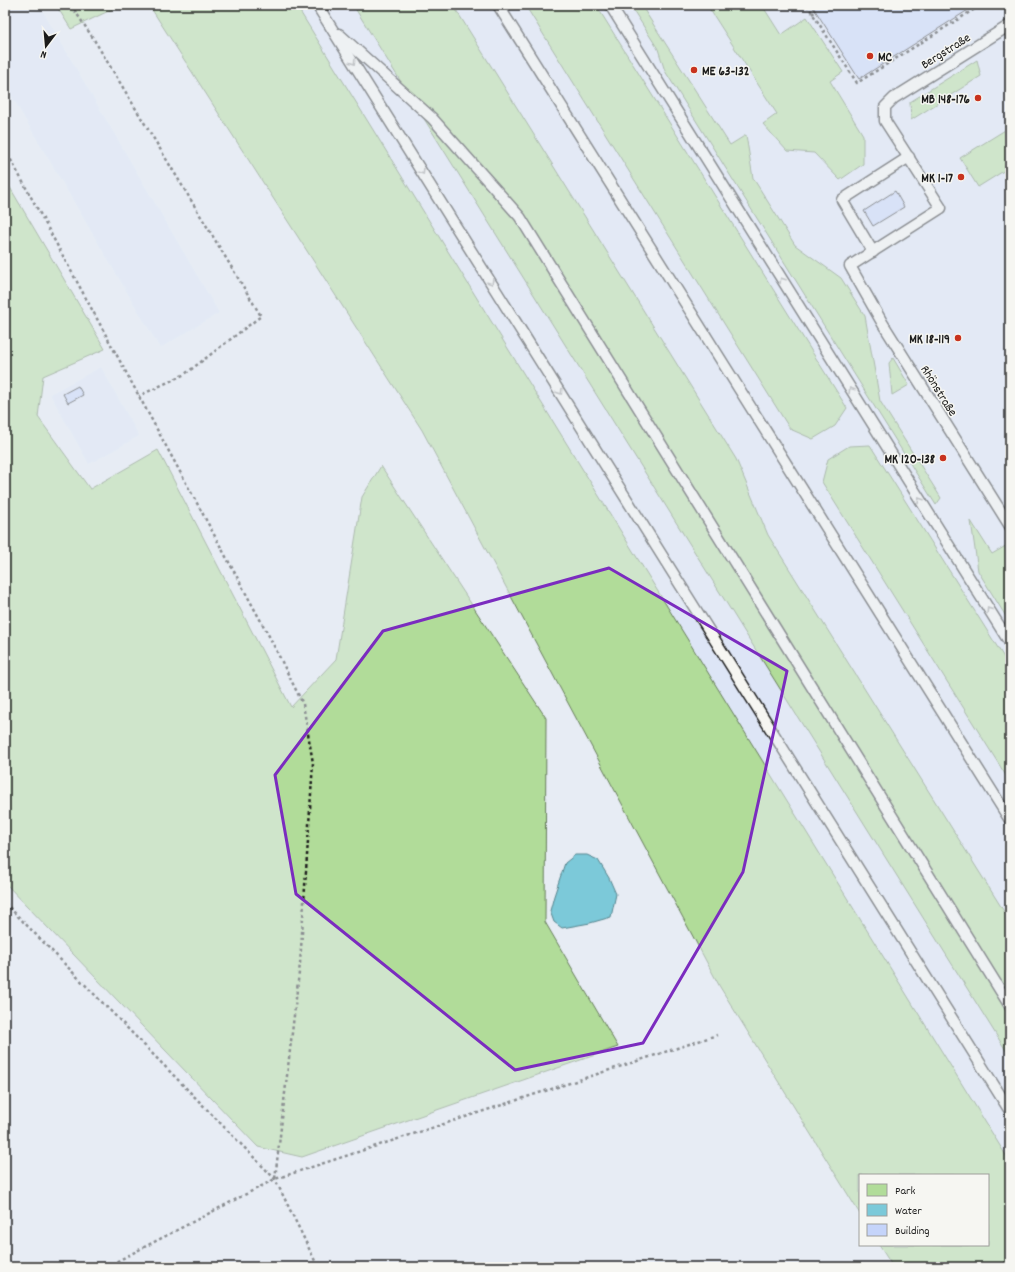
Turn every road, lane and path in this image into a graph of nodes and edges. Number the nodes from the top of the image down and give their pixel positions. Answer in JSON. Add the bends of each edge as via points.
{"nodes":[{"id":1,"x":70,"y":5,"type":"edge"},
{"id":2,"x":317,"y":5,"type":"edge"},
{"id":3,"x":498,"y":5,"type":"edge"},
{"id":4,"x":610,"y":5,"type":"edge"},
{"id":5,"x":807,"y":5,"type":"edge"},
{"id":6,"x":981,"y":5,"type":"edge"},
{"id":7,"x":816,"y":11,"type":"dead end"},
{"id":8,"x":812,"y":14,"type":"junction"},
{"id":9,"x":330,"y":25,"type":"junction"},
{"id":10,"x":1010,"y":25,"type":"edge"},
{"id":11,"x":5,"y":149,"type":"edge"},
{"id":12,"x":908,"y":157,"type":"junction"},
{"id":13,"x":874,"y":252,"type":"junction"},
{"id":14,"x":140,"y":396,"type":"junction"},
{"id":15,"x":1010,"y":526,"type":"edge"},
{"id":16,"x":1010,"y":643,"type":"edge"},
{"id":17,"x":1010,"y":820,"type":"edge"},
{"id":18,"x":5,"y":903,"type":"edge"},
{"id":19,"x":1010,"y":1006,"type":"edge"},
{"id":20,"x":717,"y":1035,"type":"dead end"},
{"id":21,"x":1010,"y":1111,"type":"edge"},
{"id":22,"x":276,"y":1179,"type":"junction"},
{"id":23,"x":106,"y":1267,"type":"edge"},
{"id":24,"x":318,"y":1267,"type":"edge"}],
"edges":[{"from":1,"to":14,"type":"path","via":[[93,38],[261,316],[185,374]]},
{"from":2,"to":9,"type":"lane"},
{"from":3,"to":17,"type":"lane"},
{"from":16,"to":4,"type":"lane","one_way":true},
{"from":5,"to":8,"type":"path"},
{"from":6,"to":8,"type":"path","via":[[857,83]]},
{"from":7,"to":8,"type":"path"},
{"from":9,"to":19,"type":"lane","via":[[432,118],[520,217]]},
{"from":9,"to":21,"type":"lane","one_way":true},
{"from":10,"to":12,"type":"lane","name":"Bergstraße","via":[[894,98],[885,107],[885,121]]},
{"from":11,"to":14,"type":"path"},
{"from":12,"to":13,"type":"lane","via":[[842,200]]},
{"from":12,"to":13,"type":"lane","via":[[941,208]]},
{"from":13,"to":15,"type":"lane","name":"Rhönstraße","via":[[850,266],[883,324]]},
{"from":14,"to":22,"type":"path","via":[[303,704],[313,763],[300,964]]},
{"from":18,"to":22,"type":"path"},
{"from":20,"to":22,"type":"path"},
{"from":22,"to":23,"type":"path"},
{"from":22,"to":24,"type":"path"}]}
